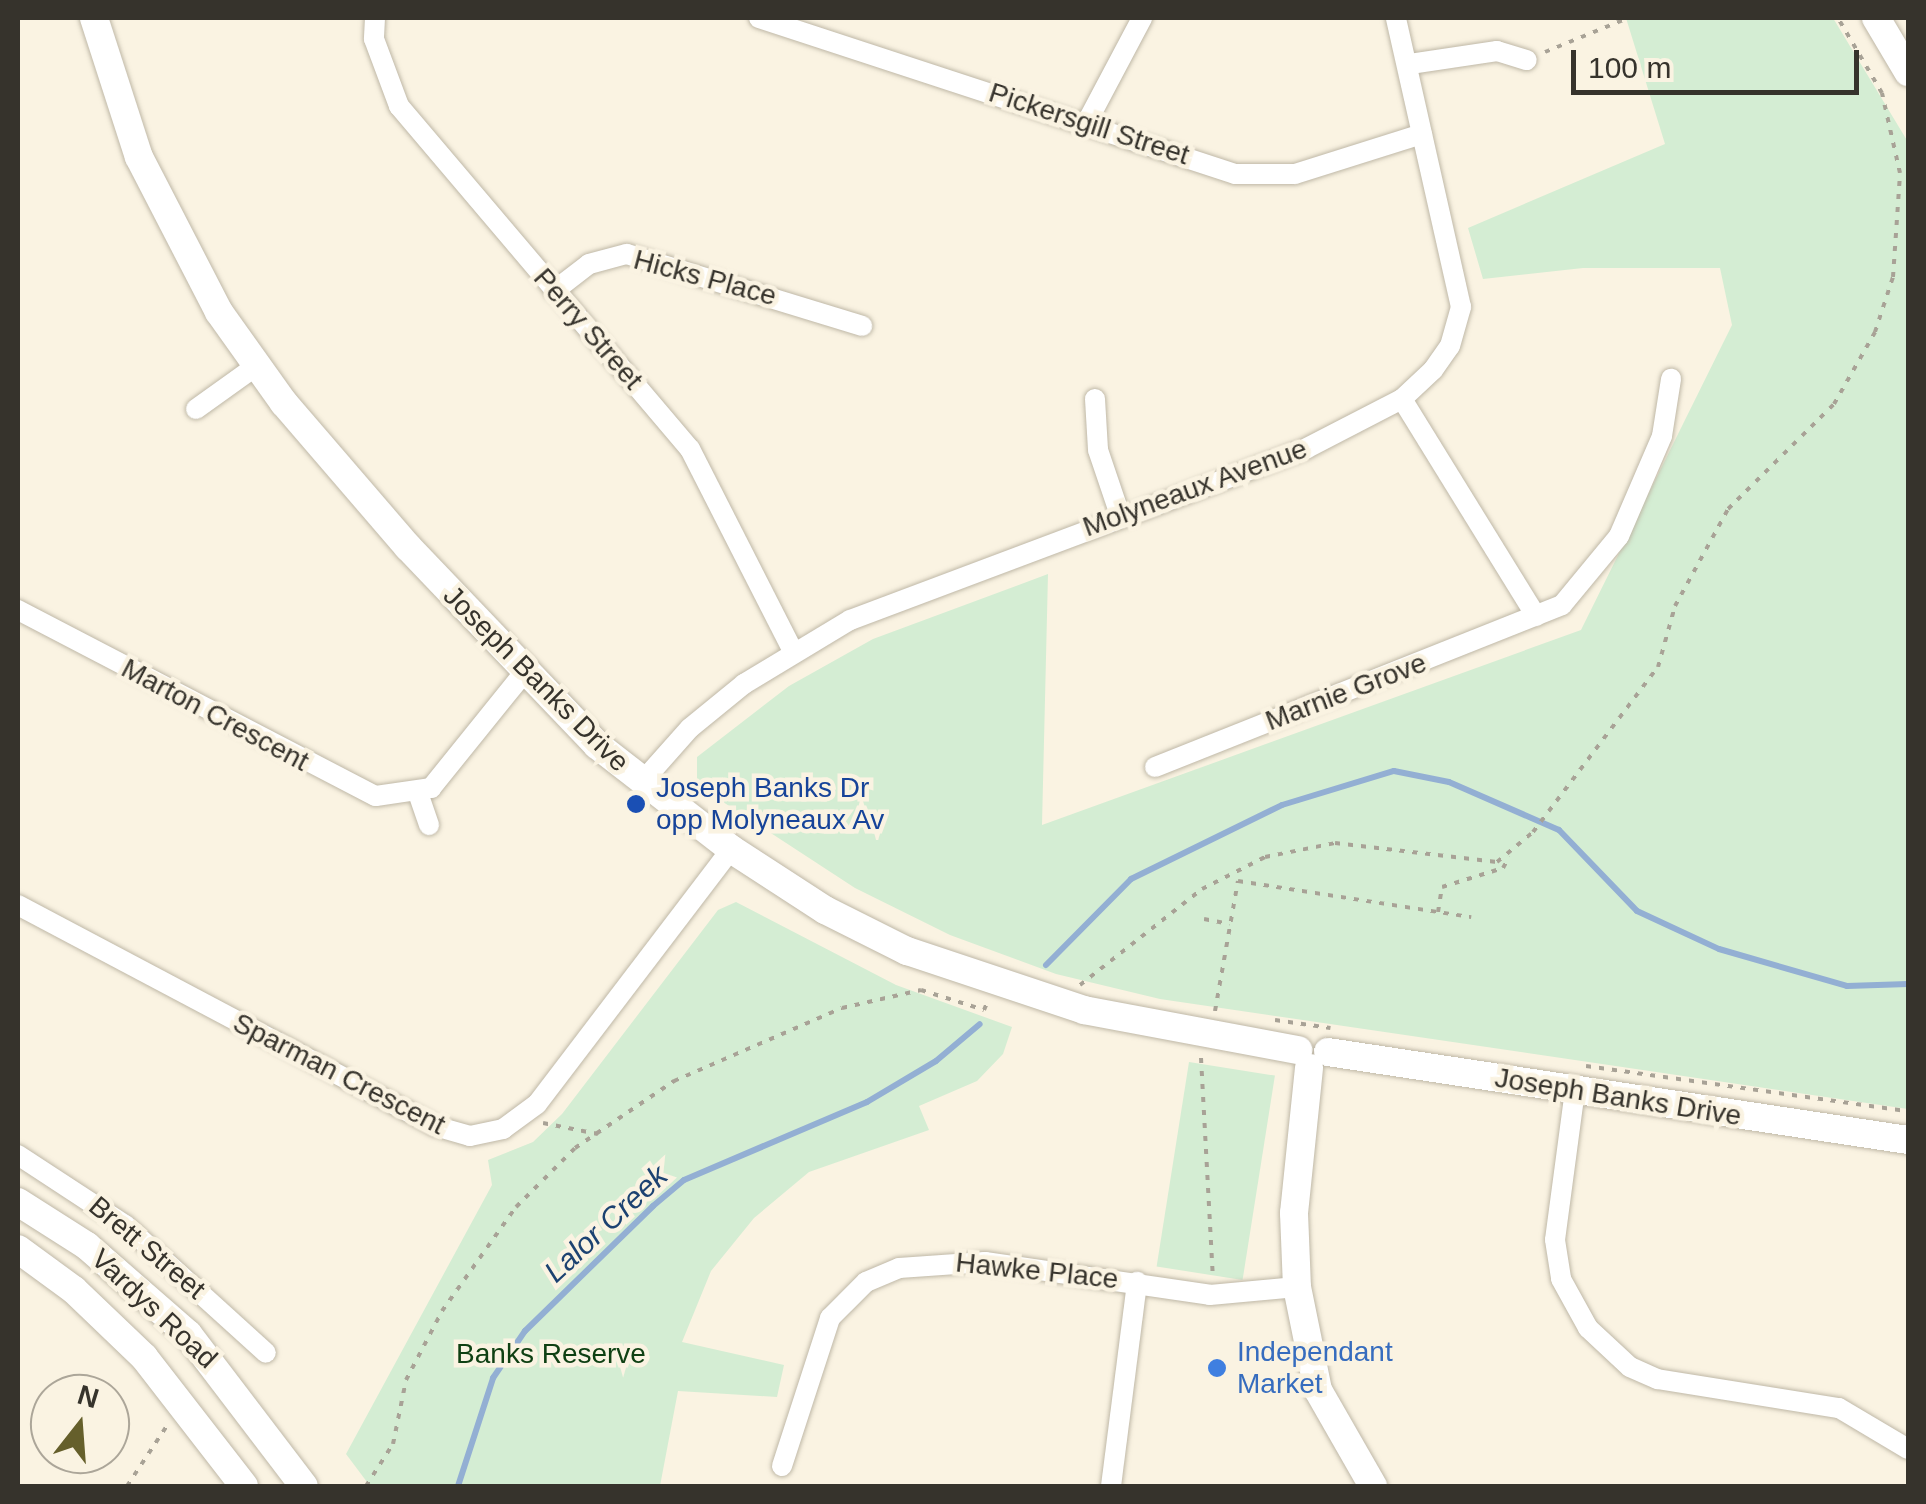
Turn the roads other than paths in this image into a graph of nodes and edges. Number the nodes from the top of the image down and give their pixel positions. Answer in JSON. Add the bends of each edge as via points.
{"nodes":[{"id":1,"x":94,"y":18,"type":"edge"},
{"id":2,"x":374,"y":18,"type":"edge"},
{"id":3,"x":759,"y":18,"type":"edge"},
{"id":4,"x":1142,"y":18,"type":"edge"},
{"id":5,"x":1396,"y":18,"type":"edge"},
{"id":6,"x":1876,"y":18,"type":"edge"},
{"id":7,"x":1526,"y":60,"type":"road end"},
{"id":8,"x":1410,"y":64,"type":"junction"},
{"id":9,"x":1908,"y":72,"type":"edge"},
{"id":10,"x":1087,"y":122,"type":"junction"},
{"id":11,"x":1422,"y":134,"type":"junction"},
{"id":12,"x":554,"y":291,"type":"junction"},
{"id":13,"x":862,"y":326,"type":"dead end"},
{"id":14,"x":256,"y":366,"type":"junction"},
{"id":15,"x":1670,"y":380,"type":"dead end"},
{"id":16,"x":1095,"y":399,"type":"dead end"},
{"id":17,"x":1402,"y":399,"type":"junction"},
{"id":18,"x":196,"y":409,"type":"dead end"},
{"id":19,"x":1120,"y":516,"type":"junction"},
{"id":20,"x":18,"y":610,"type":"edge"},
{"id":21,"x":1536,"y":616,"type":"junction"},
{"id":22,"x":794,"y":651,"type":"junction"},
{"id":23,"x":523,"y":674,"type":"junction"},
{"id":24,"x":1155,"y":767,"type":"dead end"},
{"id":25,"x":642,"y":782,"type":"junction"},
{"id":26,"x":418,"y":794,"type":"junction"},
{"id":27,"x":429,"y":825,"type":"dead end"},
{"id":28,"x":731,"y":849,"type":"junction"},
{"id":29,"x":18,"y":905,"type":"edge"},
{"id":30,"x":1312,"y":1057,"type":"junction"},
{"id":31,"x":1572,"y":1077,"type":"junction"},
{"id":32,"x":1908,"y":1140,"type":"edge"},
{"id":33,"x":18,"y":1156,"type":"edge"},
{"id":34,"x":18,"y":1202,"type":"edge"},
{"id":35,"x":18,"y":1249,"type":"edge"},
{"id":36,"x":1137,"y":1282,"type":"junction"},
{"id":37,"x":1297,"y":1287,"type":"junction"},
{"id":38,"x":266,"y":1354,"type":"dead end"},
{"id":39,"x":1908,"y":1449,"type":"edge"},
{"id":40,"x":782,"y":1466,"type":"dead end"},
{"id":41,"x":244,"y":1486,"type":"edge"},
{"id":42,"x":304,"y":1486,"type":"edge"},
{"id":43,"x":1111,"y":1486,"type":"edge"},
{"id":44,"x":1373,"y":1486,"type":"edge"}],
"edges":[{"from":1,"to":14,"type":"street","name":"Joseph Banks Drive","via":[[158,201]]},
{"from":2,"to":12,"type":"street","name":"Perry Street","via":[[374,39],[399,106]]},
{"from":3,"to":10,"type":"street","name":"Pickersgill Street"},
{"from":4,"to":10,"type":"street"},
{"from":5,"to":8,"type":"street","name":"Molyneaux Avenue"},
{"from":6,"to":9,"type":"street"},
{"from":7,"to":8,"type":"street","via":[[1497,51]]},
{"from":8,"to":11,"type":"street","name":"Molyneaux Avenue"},
{"from":10,"to":11,"type":"street","name":"Pickersgill Street","via":[[1235,174],[1296,174]]},
{"from":11,"to":17,"type":"street","name":"Molyneaux Avenue","via":[[1461,307],[1450,346]]},
{"from":12,"to":13,"type":"street","name":"Hicks Place","via":[[589,264],[628,254]]},
{"from":12,"to":22,"type":"street","name":"Perry Street","via":[[690,449]]},
{"from":14,"to":18,"type":"street"},
{"from":14,"to":23,"type":"street","name":"Joseph Banks Drive"},
{"from":15,"to":21,"type":"street","name":"Marnie Grove","via":[[1662,436],[1618,536],[1562,605]]},
{"from":16,"to":19,"type":"street","via":[[1098,450]]},
{"from":17,"to":19,"type":"street","name":"Molyneaux Avenue","via":[[1307,448]]},
{"from":17,"to":21,"type":"street"},
{"from":19,"to":22,"type":"street","name":"Molyneaux Avenue","via":[[902,595]]},
{"from":20,"to":26,"type":"street","name":"Marton Crescent","via":[[356,789]]},
{"from":21,"to":24,"type":"street","name":"Marnie Grove"},
{"from":22,"to":25,"type":"street","name":"Molyneaux Avenue","via":[[690,728]]},
{"from":23,"to":25,"type":"street","name":"Joseph Banks Drive"},
{"from":23,"to":26,"type":"street","via":[[445,775]]},
{"from":25,"to":28,"type":"street","name":"Joseph Banks Drive"},
{"from":26,"to":27,"type":"street"},
{"from":28,"to":29,"type":"street","name":"Sparman Crescent","via":[[523,1118],[485,1134],[452,1134]]},
{"from":28,"to":30,"type":"street","name":"Joseph Banks Drive","via":[[866,931],[995,984],[1084,1010]]},
{"from":30,"to":31,"type":"street","name":"Joseph Banks Drive"},
{"from":30,"to":37,"type":"street","via":[[1294,1213]]},
{"from":31,"to":32,"type":"street","name":"Joseph Banks Drive"},
{"from":31,"to":39,"type":"street","via":[[1556,1240],[1561,1279],[1588,1328],[1630,1367],[1656,1379],[1838,1408]]},
{"from":33,"to":38,"type":"street","name":"Brett Street","via":[[125,1225]]},
{"from":34,"to":42,"type":"street","name":"Vardys Road","via":[[88,1246],[188,1334]]},
{"from":35,"to":41,"type":"street","name":"Vardys Road","via":[[144,1356]]},
{"from":36,"to":37,"type":"street","name":"Hawke Place","via":[[1210,1295]]},
{"from":36,"to":40,"type":"street","name":"Hawke Place","via":[[939,1260],[866,1282],[830,1318]]},
{"from":36,"to":43,"type":"street"},
{"from":37,"to":44,"type":"street","via":[[1318,1390]]}]}
